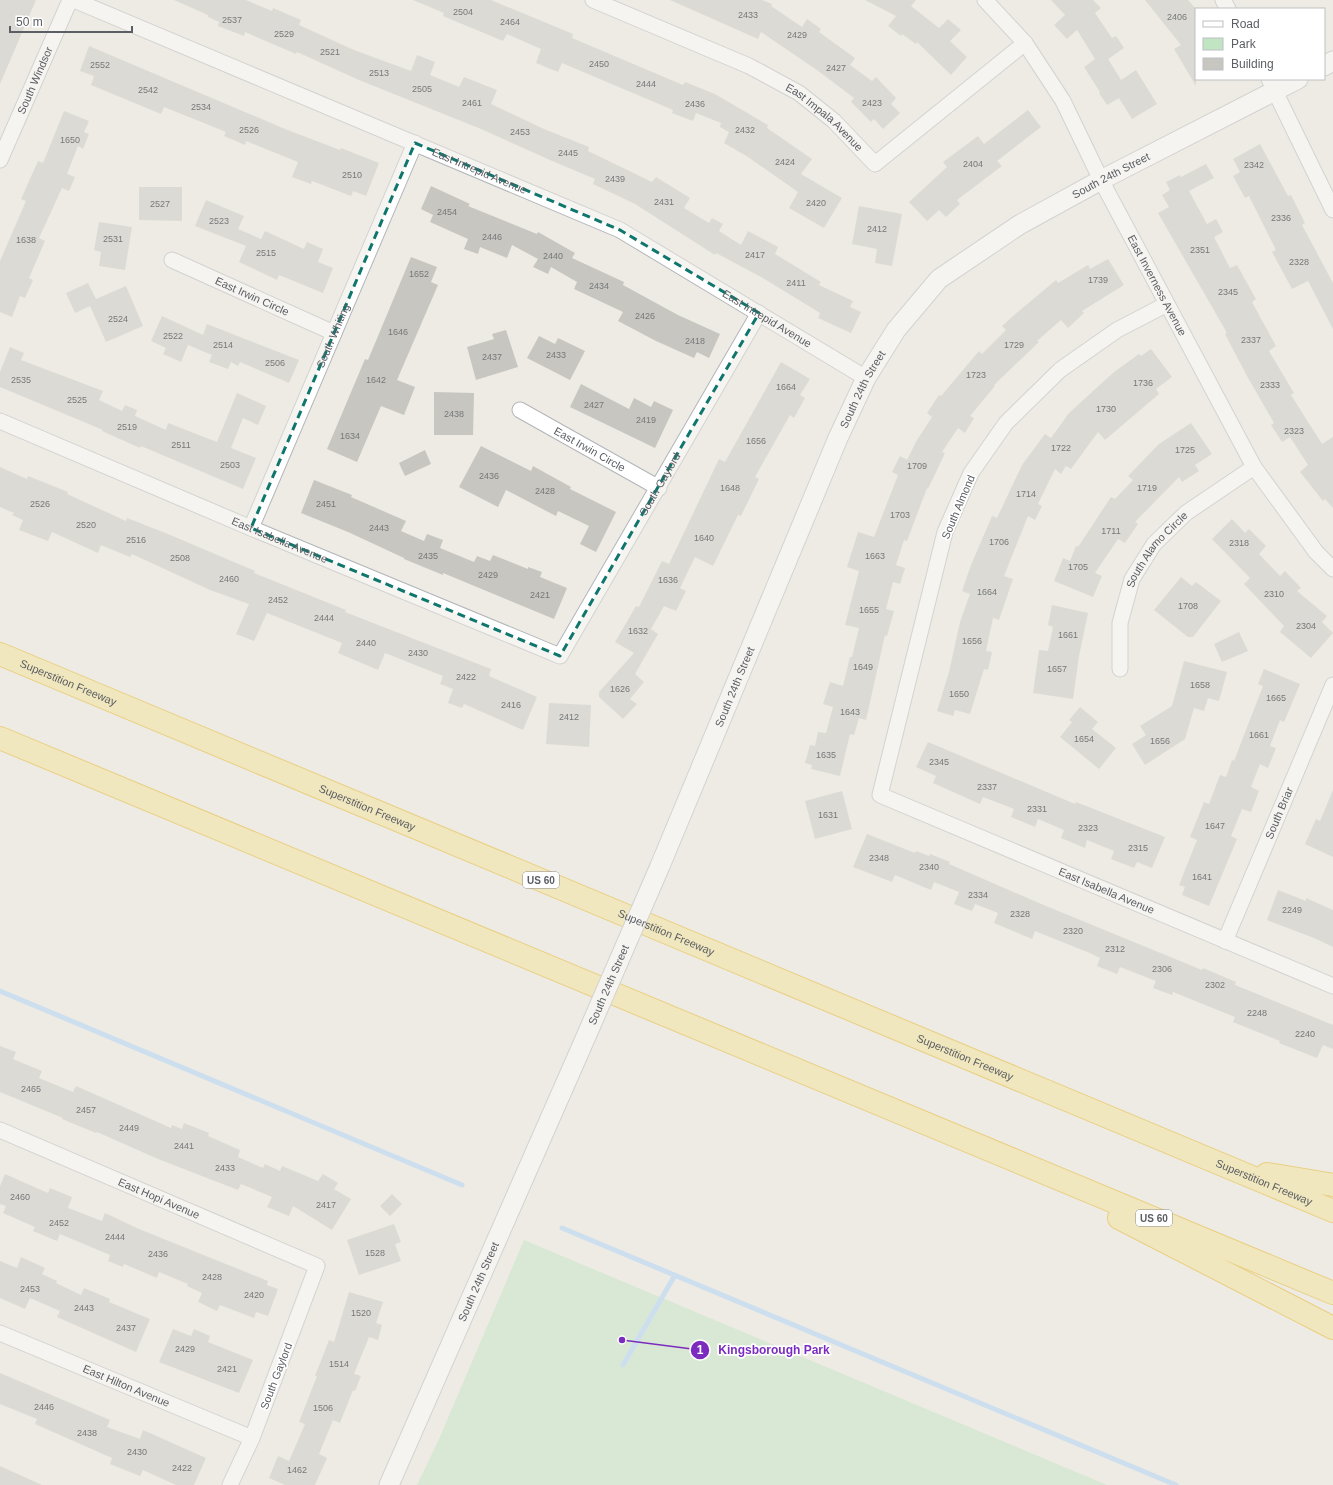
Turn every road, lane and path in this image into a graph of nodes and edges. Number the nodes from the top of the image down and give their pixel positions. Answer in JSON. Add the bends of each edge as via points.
{"nodes":[{"id":1,"x":70,"y":0,"type":"edge"},
{"id":2,"x":74,"y":0,"type":"edge"},
{"id":3,"x":593,"y":0,"type":"edge"},
{"id":4,"x":985,"y":0,"type":"edge"},
{"id":5,"x":1024,"y":43,"type":"junction"},
{"id":6,"x":1294,"y":80,"type":"edge"},
{"id":7,"x":1272,"y":85,"type":"edge"},
{"id":8,"x":416,"y":143,"type":"junction"},
{"id":9,"x":0,"y":160,"type":"edge"},
{"id":10,"x":1101,"y":180,"type":"junction"},
{"id":11,"x":1333,"y":210,"type":"edge"},
{"id":12,"x":172,"y":260,"type":"dead end"},
{"id":13,"x":1167,"y":304,"type":"junction"},
{"id":14,"x":759,"y":313,"type":"junction"},
{"id":15,"x":334,"y":333,"type":"junction"},
{"id":16,"x":866,"y":378,"type":"junction"},
{"id":17,"x":520,"y":410,"type":"dead end"},
{"id":18,"x":0,"y":420,"type":"edge"},
{"id":19,"x":1254,"y":467,"type":"junction"},
{"id":20,"x":659,"y":488,"type":"junction"},
{"id":21,"x":251,"y":528,"type":"junction"},
{"id":22,"x":1333,"y":569,"type":"edge"},
{"id":23,"x":0,"y":654,"type":"edge"},
{"id":24,"x":560,"y":656,"type":"joint"},
{"id":25,"x":1120,"y":669,"type":"dead end"},
{"id":26,"x":1333,"y":684,"type":"edge"},
{"id":27,"x":0,"y":738,"type":"edge"},
{"id":28,"x":880,"y":795,"type":"joint"},
{"id":29,"x":1225,"y":941,"type":"junction"},
{"id":30,"x":1333,"y":986,"type":"edge"},
{"id":31,"x":0,"y":1130,"type":"edge"},
{"id":32,"x":974,"y":1143,"type":"junction"},
{"id":33,"x":1230,"y":1168,"type":"junction"},
{"id":34,"x":1333,"y":1185,"type":"edge"},
{"id":35,"x":1333,"y":1211,"type":"edge"},
{"id":36,"x":317,"y":1266,"type":"joint"},
{"id":37,"x":1333,"y":1293,"type":"edge"},
{"id":38,"x":1333,"y":1328,"type":"edge"},
{"id":39,"x":0,"y":1333,"type":"edge"},
{"id":40,"x":252,"y":1438,"type":"junction"},
{"id":41,"x":230,"y":1485,"type":"edge"},
{"id":42,"x":388,"y":1485,"type":"edge"}],
"edges":[{"from":1,"to":9,"type":"street","name":"South Windsor"},
{"from":2,"to":8,"type":"street","name":"East Intrepid Avenue"},
{"from":3,"to":5,"type":"street","name":"East Impala Avenue","via":[[749,66],[799,93],[834,121],[875,164]]},
{"from":4,"to":5,"type":"street","name":"East Inverness Avenue"},
{"from":5,"to":10,"type":"street","name":"East Inverness Avenue","via":[[1063,101]]},
{"from":6,"to":7,"type":"street","name":"South 24th Street"},
{"from":7,"to":10,"type":"street","name":"South 24th Street"},
{"from":7,"to":11,"type":"street"},
{"from":8,"to":14,"type":"street","name":"East Intrepid Avenue","via":[[620,230]]},
{"from":8,"to":15,"type":"street","name":"South Whiting"},
{"from":10,"to":13,"type":"street","name":"East Inverness Avenue"},
{"from":10,"to":16,"type":"street","name":"South 24th Street","via":[[1019,225],[939,279],[896,330]]},
{"from":12,"to":15,"type":"street","name":"East Irwin Circle"},
{"from":13,"to":19,"type":"street","name":"East Inverness Avenue"},
{"from":13,"to":28,"type":"street","name":"South Almond","via":[[1117,330],[1060,370],[1006,423],[971,472],[945,532]]},
{"from":14,"to":16,"type":"street","name":"East Intrepid Avenue"},
{"from":14,"to":20,"type":"street","name":"South Gaylord"},
{"from":15,"to":21,"type":"street","name":"South Whiting"},
{"from":16,"to":42,"type":"street","name":"South 24th Street","bridge":true,"via":[[838,438],[660,866]]},
{"from":17,"to":20,"type":"street","name":"East Irwin Circle"},
{"from":18,"to":21,"type":"street","name":"East Isabella Avenue"},
{"from":19,"to":22,"type":"street","name":"East Inverness Avenue","via":[[1316,552]]},
{"from":19,"to":25,"type":"street","name":"South Alamo Circle","via":[[1186,512],[1154,544],[1132,579],[1120,623]]},
{"from":20,"to":24,"type":"street","name":"South Gaylord"},
{"from":21,"to":24,"type":"street","name":"East Isabella Avenue"},
{"from":23,"to":33,"type":"highway","name":"Superstition Freeway","number":"US 60"},
{"from":26,"to":29,"type":"street","name":"South Briar"},
{"from":27,"to":32,"type":"highway","number":"US 60"},
{"from":28,"to":29,"type":"street","name":"East Isabella Avenue"},
{"from":29,"to":30,"type":"street","name":"East Isabella Avenue"},
{"from":31,"to":36,"type":"street","name":"East Hopi Avenue"},
{"from":32,"to":37,"type":"highway","number":"US 60"},
{"from":32,"to":38,"type":"highway"},
{"from":33,"to":34,"type":"highway"},
{"from":33,"to":35,"type":"highway","name":"Superstition Freeway","number":"US 60"},
{"from":36,"to":40,"type":"street","name":"South Gaylord"},
{"from":39,"to":40,"type":"street","name":"East Hilton Avenue"},
{"from":40,"to":41,"type":"street","name":"South Gaylord"}]}
